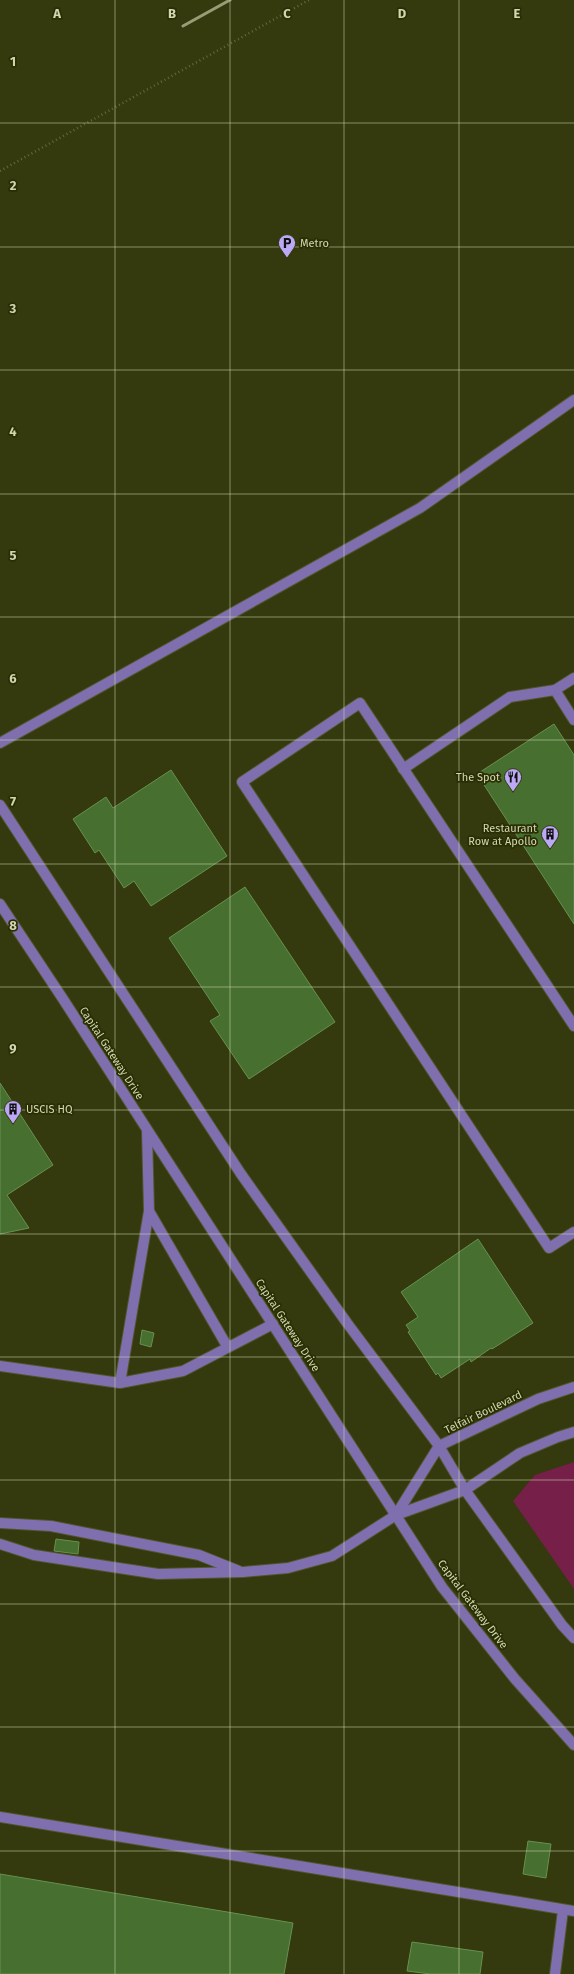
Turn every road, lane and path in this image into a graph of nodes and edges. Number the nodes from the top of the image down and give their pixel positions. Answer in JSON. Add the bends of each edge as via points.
{"nodes":[{"id":1,"x":309,"y":0,"type":"edge"},
{"id":2,"x":0,"y":171,"type":"edge"},
{"id":3,"x":574,"y":400,"type":"edge"},
{"id":4,"x":574,"y":678,"type":"edge"},
{"id":5,"x":555,"y":690,"type":"junction"},
{"id":6,"x":574,"y":720,"type":"edge"},
{"id":7,"x":0,"y":743,"type":"edge"},
{"id":8,"x":403,"y":769,"type":"junction"},
{"id":9,"x":0,"y":805,"type":"edge"},
{"id":10,"x":0,"y":904,"type":"edge"},
{"id":11,"x":574,"y":1026,"type":"edge"},
{"id":12,"x":147,"y":1131,"type":"junction"},
{"id":13,"x":149,"y":1211,"type":"junction"},
{"id":14,"x":574,"y":1232,"type":"edge"},
{"id":15,"x":273,"y":1324,"type":"junction"},
{"id":16,"x":227,"y":1346,"type":"junction"},
{"id":17,"x":0,"y":1366,"type":"edge"},
{"id":18,"x":120,"y":1383,"type":"junction"},
{"id":19,"x":574,"y":1388,"type":"edge"},
{"id":20,"x":574,"y":1432,"type":"edge"},
{"id":21,"x":439,"y":1446,"type":"junction"},
{"id":22,"x":465,"y":1490,"type":"junction"},
{"id":23,"x":396,"y":1515,"type":"junction"},
{"id":24,"x":0,"y":1523,"type":"edge"},
{"id":25,"x":0,"y":1544,"type":"edge"},
{"id":26,"x":243,"y":1572,"type":"junction"},
{"id":27,"x":574,"y":1638,"type":"edge"},
{"id":28,"x":574,"y":1745,"type":"edge"},
{"id":29,"x":0,"y":1817,"type":"edge"},
{"id":30,"x":563,"y":1910,"type":"junction"},
{"id":31,"x":574,"y":1912,"type":"edge"},
{"id":32,"x":555,"y":1974,"type":"edge"}],
"edges":[{"from":1,"to":2,"type":"path"},
{"from":3,"to":7,"type":"street","via":[[420,508]]},
{"from":4,"to":5,"type":"street"},
{"from":5,"to":6,"type":"street"},
{"from":5,"to":8,"type":"street","via":[[510,697]]},
{"from":8,"to":11,"type":"street"},
{"from":8,"to":14,"type":"street","via":[[360,703],[242,782],[549,1248]]},
{"from":9,"to":21,"type":"street","via":[[241,1174]]},
{"from":10,"to":12,"type":"street","name":"Capital Gateway Drive"},
{"from":12,"to":13,"type":"street"},
{"from":12,"to":15,"type":"street","name":"Capital Gateway Drive"},
{"from":13,"to":16,"type":"street"},
{"from":13,"to":18,"type":"street"},
{"from":15,"to":16,"type":"street"},
{"from":15,"to":23,"type":"street","name":"Capital Gateway Drive"},
{"from":16,"to":18,"type":"street","via":[[183,1371]]},
{"from":17,"to":18,"type":"street"},
{"from":19,"to":21,"type":"street","name":"Telfair Boulevard","via":[[538,1399]]},
{"from":20,"to":22,"type":"street","via":[[520,1453]]},
{"from":21,"to":22,"type":"street"},
{"from":21,"to":23,"type":"street","name":"Telfair Boulevard"},
{"from":22,"to":23,"type":"street"},
{"from":22,"to":27,"type":"street"},
{"from":23,"to":26,"type":"street","via":[[332,1556],[288,1568]]},
{"from":23,"to":28,"type":"street","name":"Capital Gateway Drive","via":[[442,1587],[515,1679]]},
{"from":24,"to":26,"type":"street","via":[[51,1526],[199,1555]]},
{"from":25,"to":26,"type":"street","via":[[34,1555],[158,1574]]},
{"from":29,"to":30,"type":"street"},
{"from":30,"to":31,"type":"street"},
{"from":30,"to":32,"type":"street"}]}
